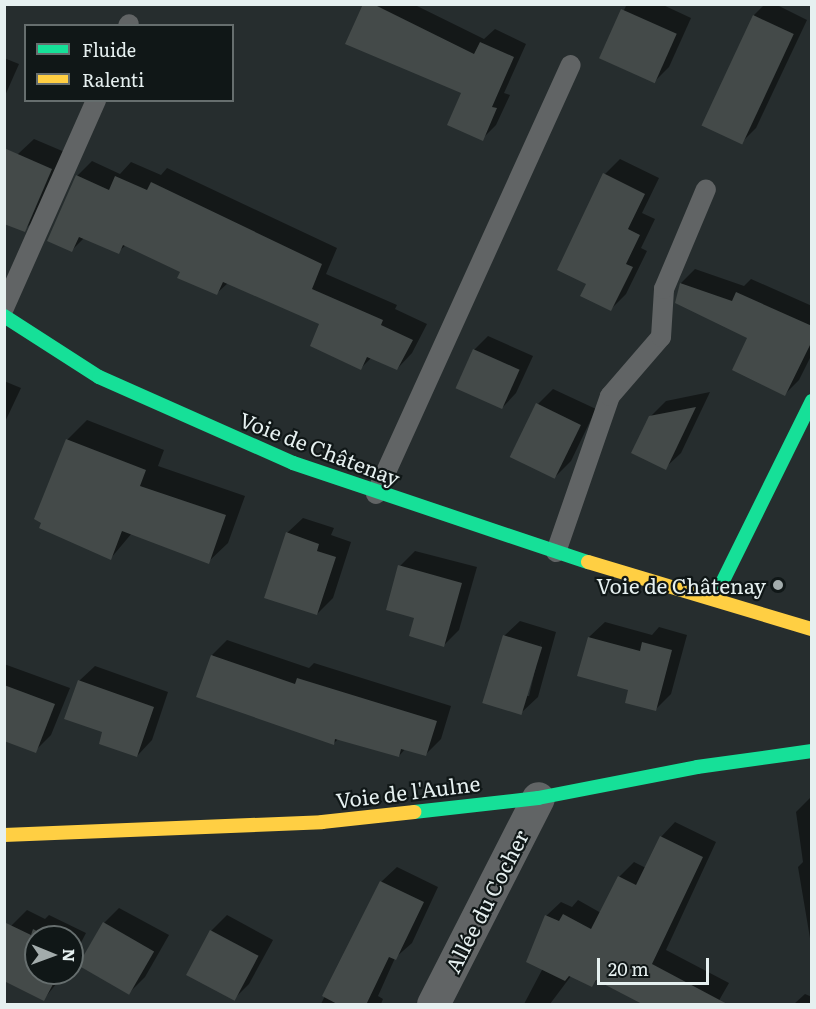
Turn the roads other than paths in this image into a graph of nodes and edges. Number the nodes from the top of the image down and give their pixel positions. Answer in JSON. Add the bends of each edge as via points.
{"nodes":[{"id":1,"x":571,"y":66,"type":"dead end"},
{"id":2,"x":95,"y":102,"type":"edge"},
{"id":3,"x":706,"y":189,"type":"dead end"},
{"id":4,"x":4,"y":308,"type":"edge"},
{"id":5,"x":4,"y":316,"type":"edge"},
{"id":6,"x":812,"y":401,"type":"edge"},
{"id":7,"x":376,"y":494,"type":"junction"},
{"id":8,"x":556,"y":552,"type":"junction"},
{"id":9,"x":714,"y":599,"type":"junction"},
{"id":10,"x":812,"y":629,"type":"edge"},
{"id":11,"x":812,"y":751,"type":"edge"},
{"id":12,"x":538,"y":798,"type":"junction"},
{"id":13,"x":4,"y":835,"type":"edge"},
{"id":14,"x":433,"y":1005,"type":"edge"}],
"edges":[{"from":1,"to":7,"type":"lane"},
{"from":2,"to":4,"type":"lane"},
{"from":3,"to":8,"type":"lane","via":[[664,289],[661,337],[610,396]]},
{"from":5,"to":7,"type":"street","name":"Voie de Châtenay","via":[[99,377],[292,463]]},
{"from":6,"to":9,"type":"street"},
{"from":7,"to":8,"type":"street","name":"Voie de Châtenay"},
{"from":8,"to":9,"type":"street","name":"Voie de Châtenay"},
{"from":9,"to":10,"type":"street","name":"Voie de Châtenay"},
{"from":11,"to":12,"type":"street","name":"Voie de l'Aulne","via":[[698,767]]},
{"from":12,"to":13,"type":"street","name":"Voie de l'Aulne","via":[[321,822]]},
{"from":12,"to":14,"type":"street","name":"Allée du Cocher"}]}
